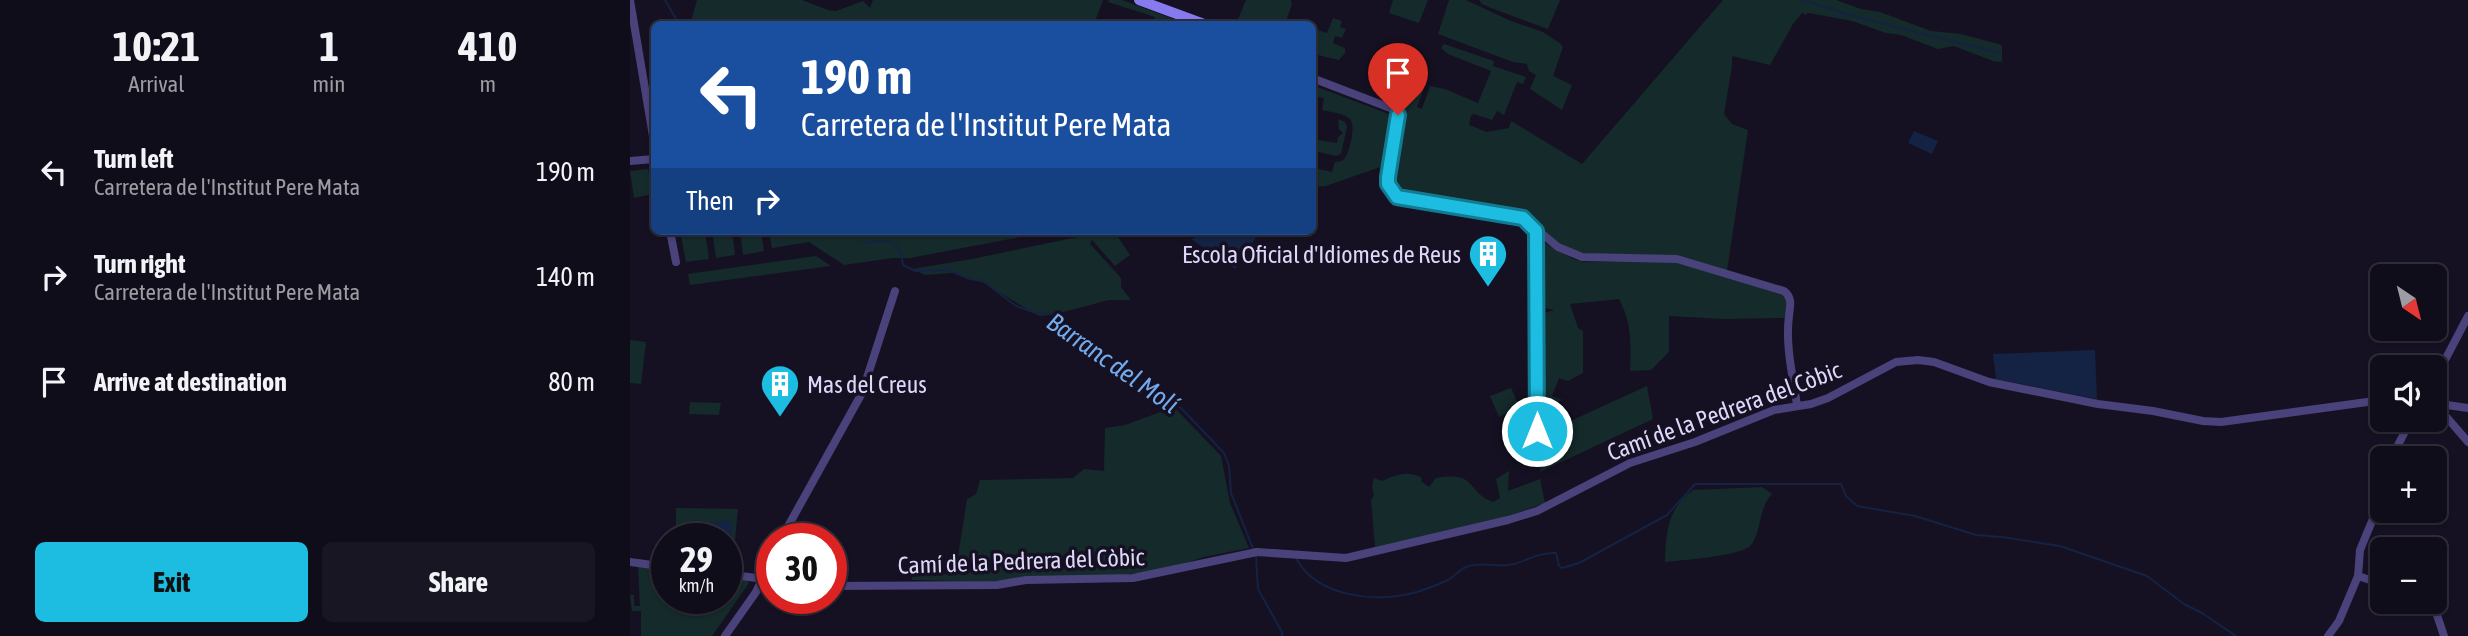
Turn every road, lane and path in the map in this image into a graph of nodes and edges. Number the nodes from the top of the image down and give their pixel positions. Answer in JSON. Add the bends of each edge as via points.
{"nodes":[{"id":1,"x":630,"y":0,"type":"edge"},
{"id":2,"x":1139,"y":0,"type":"edge"},
{"id":3,"x":1196,"y":21,"type":"edge"},
{"id":4,"x":1316,"y":80,"type":"edge"},
{"id":5,"x":651,"y":124,"type":"edge"},
{"id":6,"x":651,"y":159,"type":"edge"},
{"id":7,"x":630,"y":161,"type":"edge"},
{"id":8,"x":1536,"y":231,"type":"junction"},
{"id":9,"x":671,"y":235,"type":"edge"},
{"id":10,"x":676,"y":262,"type":"dead end"},
{"id":11,"x":895,"y":291,"type":"dead end"},
{"id":12,"x":2468,"y":316,"type":"edge"},
{"id":13,"x":2447,"y":356,"type":"edge"},
{"id":14,"x":2370,"y":402,"type":"edge"},
{"id":15,"x":1797,"y":405,"type":"junction"},
{"id":16,"x":2447,"y":405,"type":"edge"},
{"id":17,"x":2468,"y":408,"type":"edge"},
{"id":18,"x":2447,"y":417,"type":"edge"},
{"id":19,"x":1537,"y":431,"type":"dead end"},
{"id":20,"x":2468,"y":442,"type":"edge"},
{"id":21,"x":790,"y":523,"type":"edge"},
{"id":22,"x":2371,"y":523,"type":"edge"},
{"id":23,"x":630,"y":562,"type":"edge"},
{"id":24,"x":651,"y":565,"type":"edge"},
{"id":25,"x":2358,"y":576,"type":"junction"},
{"id":26,"x":2370,"y":580,"type":"edge"},
{"id":27,"x":847,"y":586,"type":"edge"},
{"id":28,"x":756,"y":589,"type":"edge"},
{"id":29,"x":2437,"y":614,"type":"edge"},
{"id":30,"x":725,"y":636,"type":"edge"},
{"id":31,"x":2328,"y":636,"type":"edge"},
{"id":32,"x":2444,"y":636,"type":"edge"}],
"edges":[{"from":1,"to":5,"type":"street"},
{"from":2,"to":3,"type":"street"},
{"from":4,"to":8,"type":"street","via":[[1393,109],[1398,115],[1388,177],[1397,197],[1523,218]]},
{"from":6,"to":7,"type":"street"},
{"from":8,"to":15,"type":"street","via":[[1582,257],[1676,259],[1784,291],[1791,302],[1788,334]]},
{"from":8,"to":19,"type":"street"},
{"from":9,"to":10,"type":"street"},
{"from":11,"to":21,"type":"street","via":[[862,393]]},
{"from":12,"to":13,"type":"street"},
{"from":14,"to":15,"type":"street","name":"Camí de la Pedrera del Còbic","via":[[2203,421],[1989,382],[1918,360],[1896,362],[1828,398]]},
{"from":15,"to":27,"type":"street","name":"Camí de la Pedrera del Còbic","via":[[1630,463],[1536,511],[1346,558],[1258,552],[1133,578]]},
{"from":16,"to":17,"type":"street"},
{"from":18,"to":20,"type":"street"},
{"from":22,"to":25,"type":"street","via":[[2360,550]]},
{"from":23,"to":24,"type":"street"},
{"from":25,"to":26,"type":"street"},
{"from":25,"to":31,"type":"street"},
{"from":28,"to":30,"type":"street"},
{"from":29,"to":32,"type":"street"}]}
